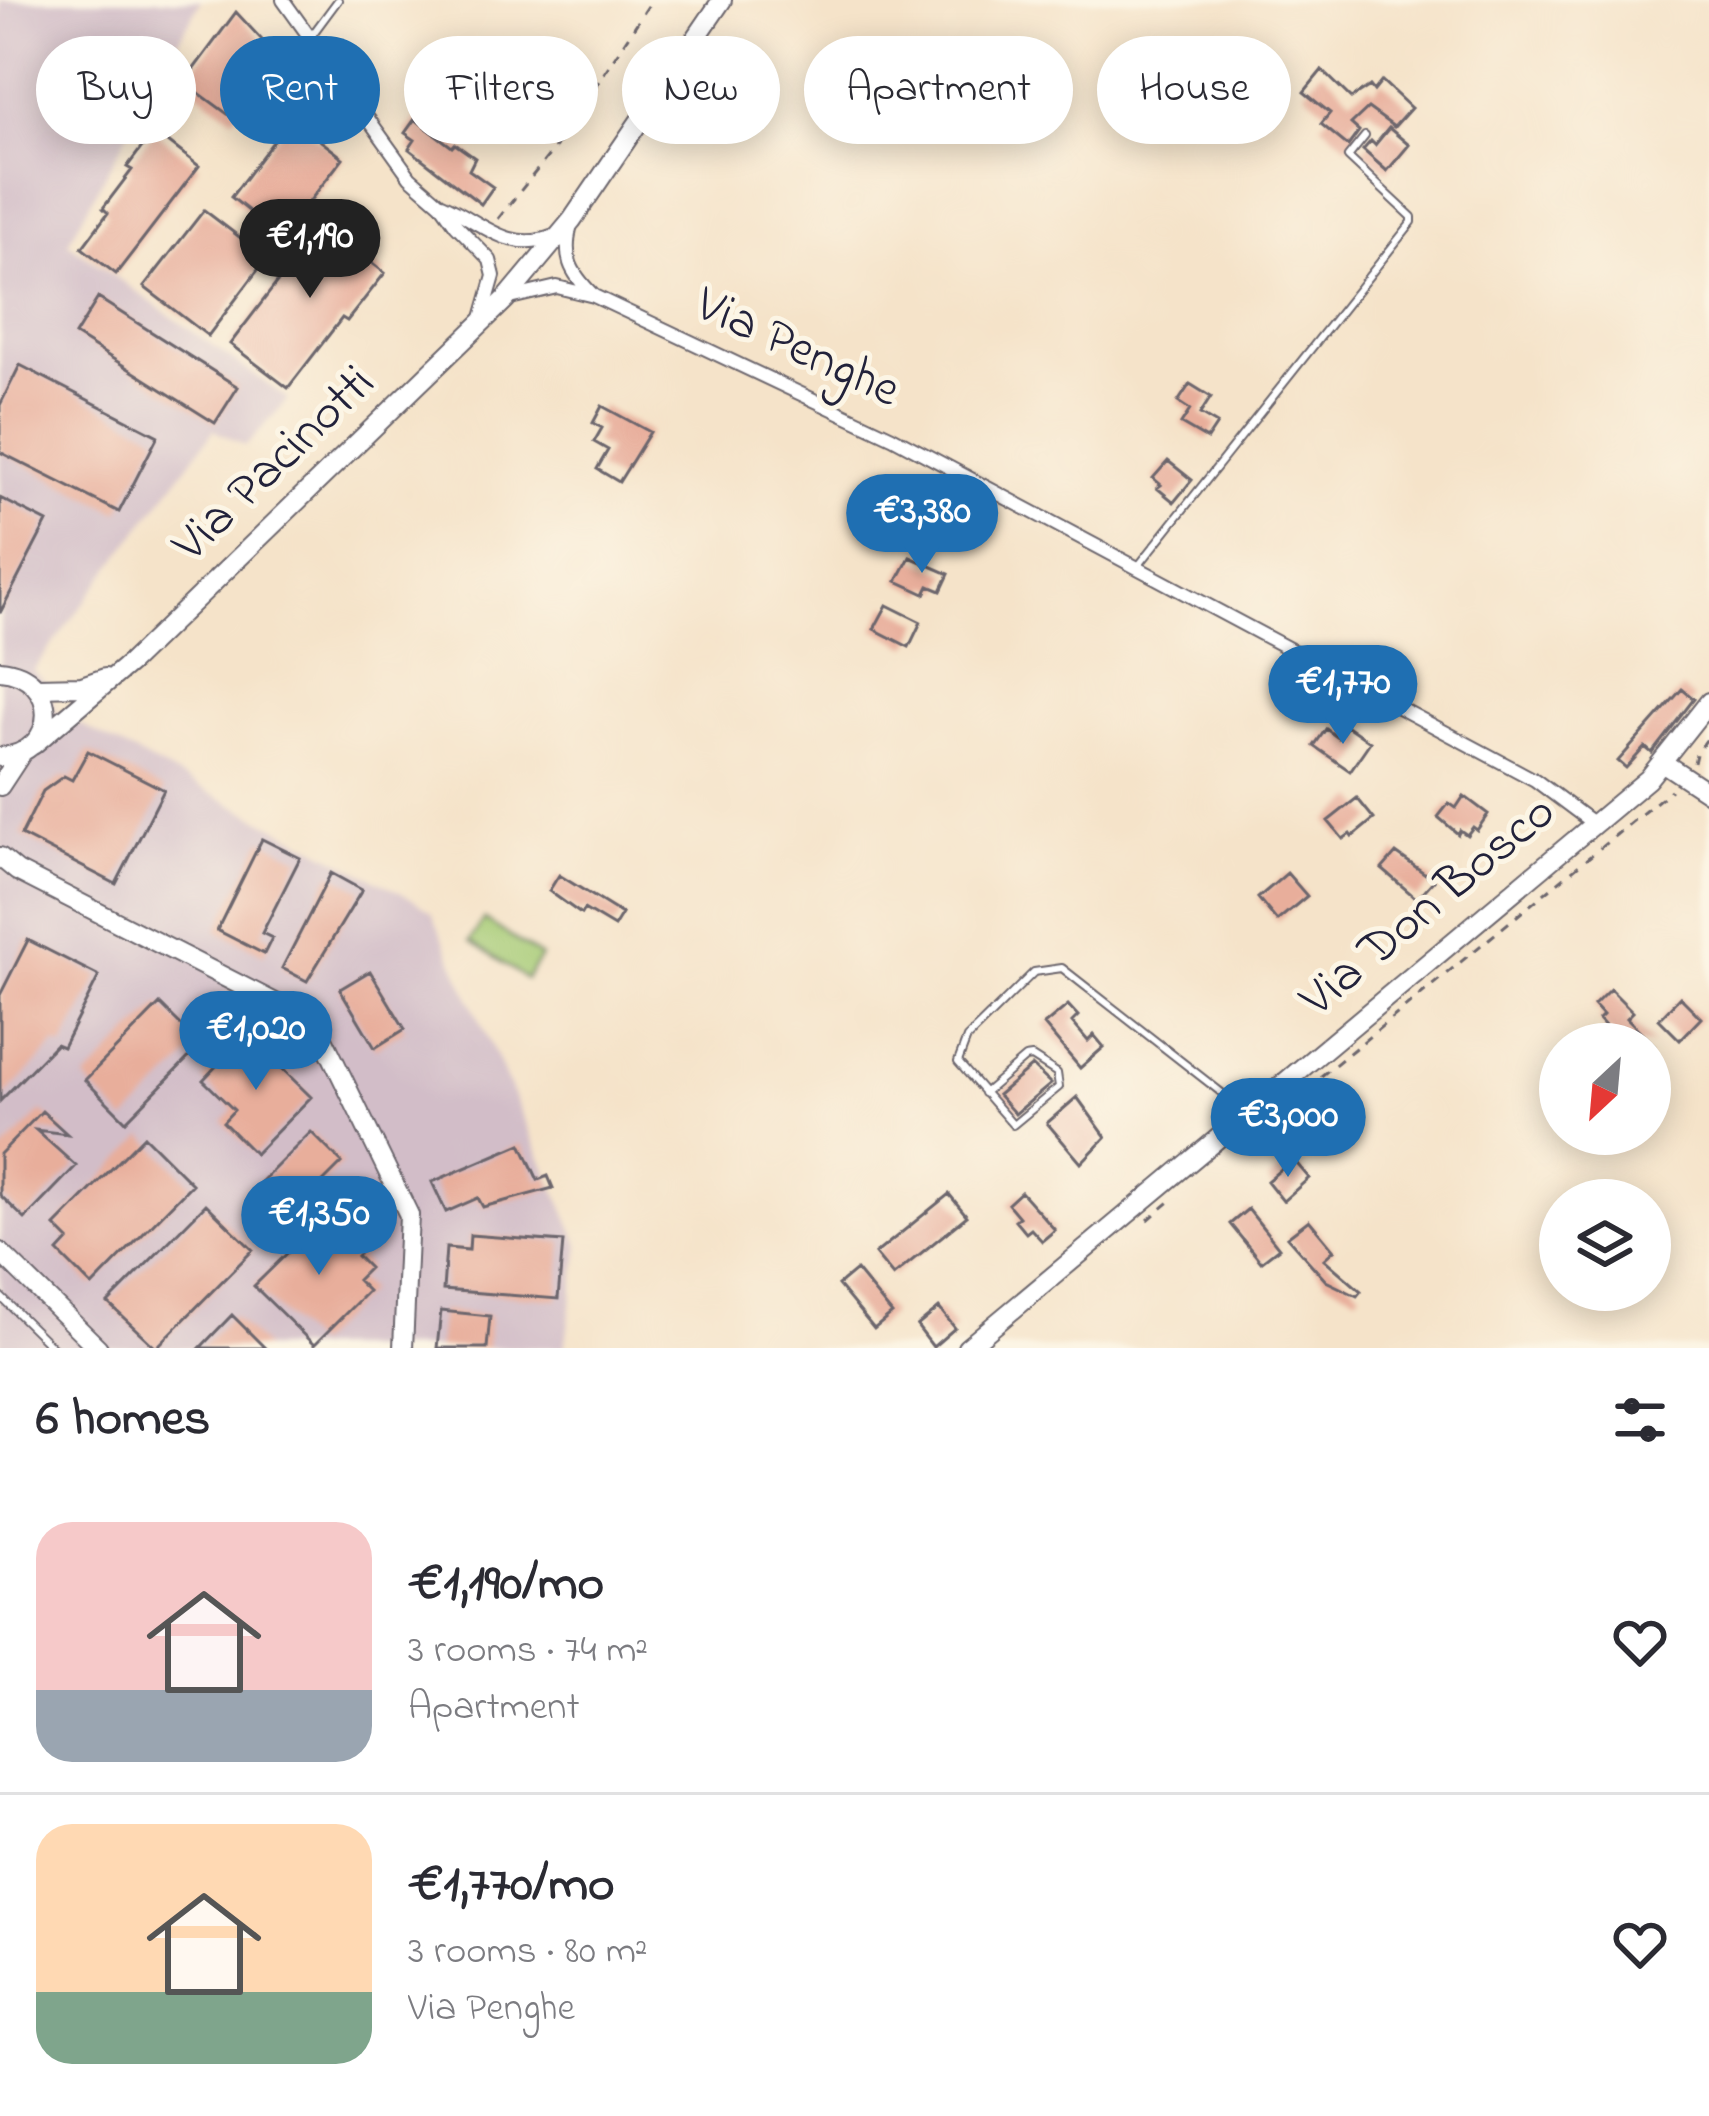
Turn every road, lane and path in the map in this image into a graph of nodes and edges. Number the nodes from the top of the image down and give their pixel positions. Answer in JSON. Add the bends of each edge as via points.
{"nodes":[{"id":1,"x":283,"y":0,"type":"edge"},
{"id":2,"x":338,"y":0,"type":"edge"},
{"id":3,"x":652,"y":0,"type":"edge"},
{"id":4,"x":722,"y":0,"type":"edge"},
{"id":5,"x":312,"y":35,"type":"junction"},
{"id":6,"x":1365,"y":136,"type":"dead end"},
{"id":7,"x":441,"y":203,"type":"junction"},
{"id":8,"x":572,"y":220,"type":"junction"},
{"id":9,"x":487,"y":232,"type":"junction"},
{"id":10,"x":594,"y":296,"type":"junction"},
{"id":11,"x":506,"y":299,"type":"junction"},
{"id":12,"x":479,"y":327,"type":"junction"},
{"id":13,"x":1137,"y":568,"type":"junction"},
{"id":14,"x":0,"y":661,"type":"edge"},
{"id":15,"x":130,"y":663,"type":"junction"},
{"id":16,"x":0,"y":670,"type":"edge"},
{"id":17,"x":31,"y":681,"type":"junction"},
{"id":18,"x":1709,"y":702,"type":"edge"},
{"id":19,"x":1709,"y":736,"type":"edge"},
{"id":20,"x":27,"y":749,"type":"junction"},
{"id":21,"x":0,"y":757,"type":"edge"},
{"id":22,"x":1662,"y":762,"type":"junction"},
{"id":23,"x":1698,"y":771,"type":"dead end"},
{"id":24,"x":0,"y":786,"type":"edge"},
{"id":25,"x":1680,"y":788,"type":"dead end"},
{"id":26,"x":1709,"y":793,"type":"edge"},
{"id":27,"x":1594,"y":824,"type":"junction"},
{"id":28,"x":6,"y":864,"type":"edge"},
{"id":29,"x":984,"y":1093,"type":"junction"},
{"id":30,"x":1278,"y":1102,"type":"dead end"},
{"id":31,"x":1248,"y":1113,"type":"junction"},
{"id":32,"x":1181,"y":1190,"type":"dead end"},
{"id":33,"x":1135,"y":1230,"type":"dead end"},
{"id":34,"x":0,"y":1252,"type":"edge"},
{"id":35,"x":0,"y":1296,"type":"edge"},
{"id":36,"x":53,"y":1348,"type":"edge"},
{"id":37,"x":98,"y":1348,"type":"edge"},
{"id":38,"x":403,"y":1348,"type":"edge"},
{"id":39,"x":967,"y":1348,"type":"edge"}],
"edges":[{"from":1,"to":5,"type":"street"},
{"from":2,"to":5,"type":"lane"},
{"from":3,"to":9,"type":"path","via":[[556,146]]},
{"from":4,"to":8,"type":"main road","name":"Via Pacinotti"},
{"from":5,"to":7,"type":"street","via":[[380,139]]},
{"from":6,"to":13,"type":"lane","via":[[1348,157],[1412,222]]},
{"from":7,"to":9,"type":"street"},
{"from":7,"to":12,"type":"street","via":[[490,260],[491,297]]},
{"from":8,"to":9,"type":"street","via":[[537,242]]},
{"from":8,"to":10,"type":"street","via":[[568,265]]},
{"from":8,"to":11,"type":"main road","name":"Via Pacinotti"},
{"from":10,"to":11,"type":"street","name":"Via Penghe","via":[[557,287]]},
{"from":10,"to":13,"type":"street","name":"Via Penghe","via":[[892,437]]},
{"from":11,"to":12,"type":"main road","name":"Via Pacinotti"},
{"from":12,"to":15,"type":"main road","name":"Via Pacinotti"},
{"from":13,"to":27,"type":"street","name":"Via Penghe","via":[[1535,779]]},
{"from":14,"to":17,"type":"street"},
{"from":15,"to":17,"type":"main road","via":[[82,686]]},
{"from":15,"to":20,"type":"main road","name":"Via Pacinotti"},
{"from":16,"to":17,"type":"main road"},
{"from":17,"to":20,"type":"main road","via":[[46,711],[41,735]]},
{"from":18,"to":22,"type":"main road","name":"Via Don Bosco"},
{"from":19,"to":23,"type":"path","via":[[1694,760]]},
{"from":20,"to":21,"type":"main road"},
{"from":20,"to":24,"type":"main road"},
{"from":22,"to":26,"type":"main road"},
{"from":22,"to":27,"type":"main road","name":"Via Don Bosco"},
{"from":25,"to":30,"type":"path","via":[[1298,1097]]},
{"from":27,"to":31,"type":"main road","name":"Via Don Bosco"},
{"from":28,"to":38,"type":"main road","via":[[319,1030],[409,1214]]},
{"from":29,"to":29,"type":"lane","via":[[1013,1125],[1059,1080],[1032,1057]]},
{"from":29,"to":31,"type":"lane","via":[[958,1062],[967,1038],[1034,973],[1062,968]]},
{"from":31,"to":39,"type":"main road","name":"Via Don Bosco"},
{"from":32,"to":33,"type":"path"},
{"from":34,"to":37,"type":"main road"},
{"from":35,"to":36,"type":"lane"}]}
